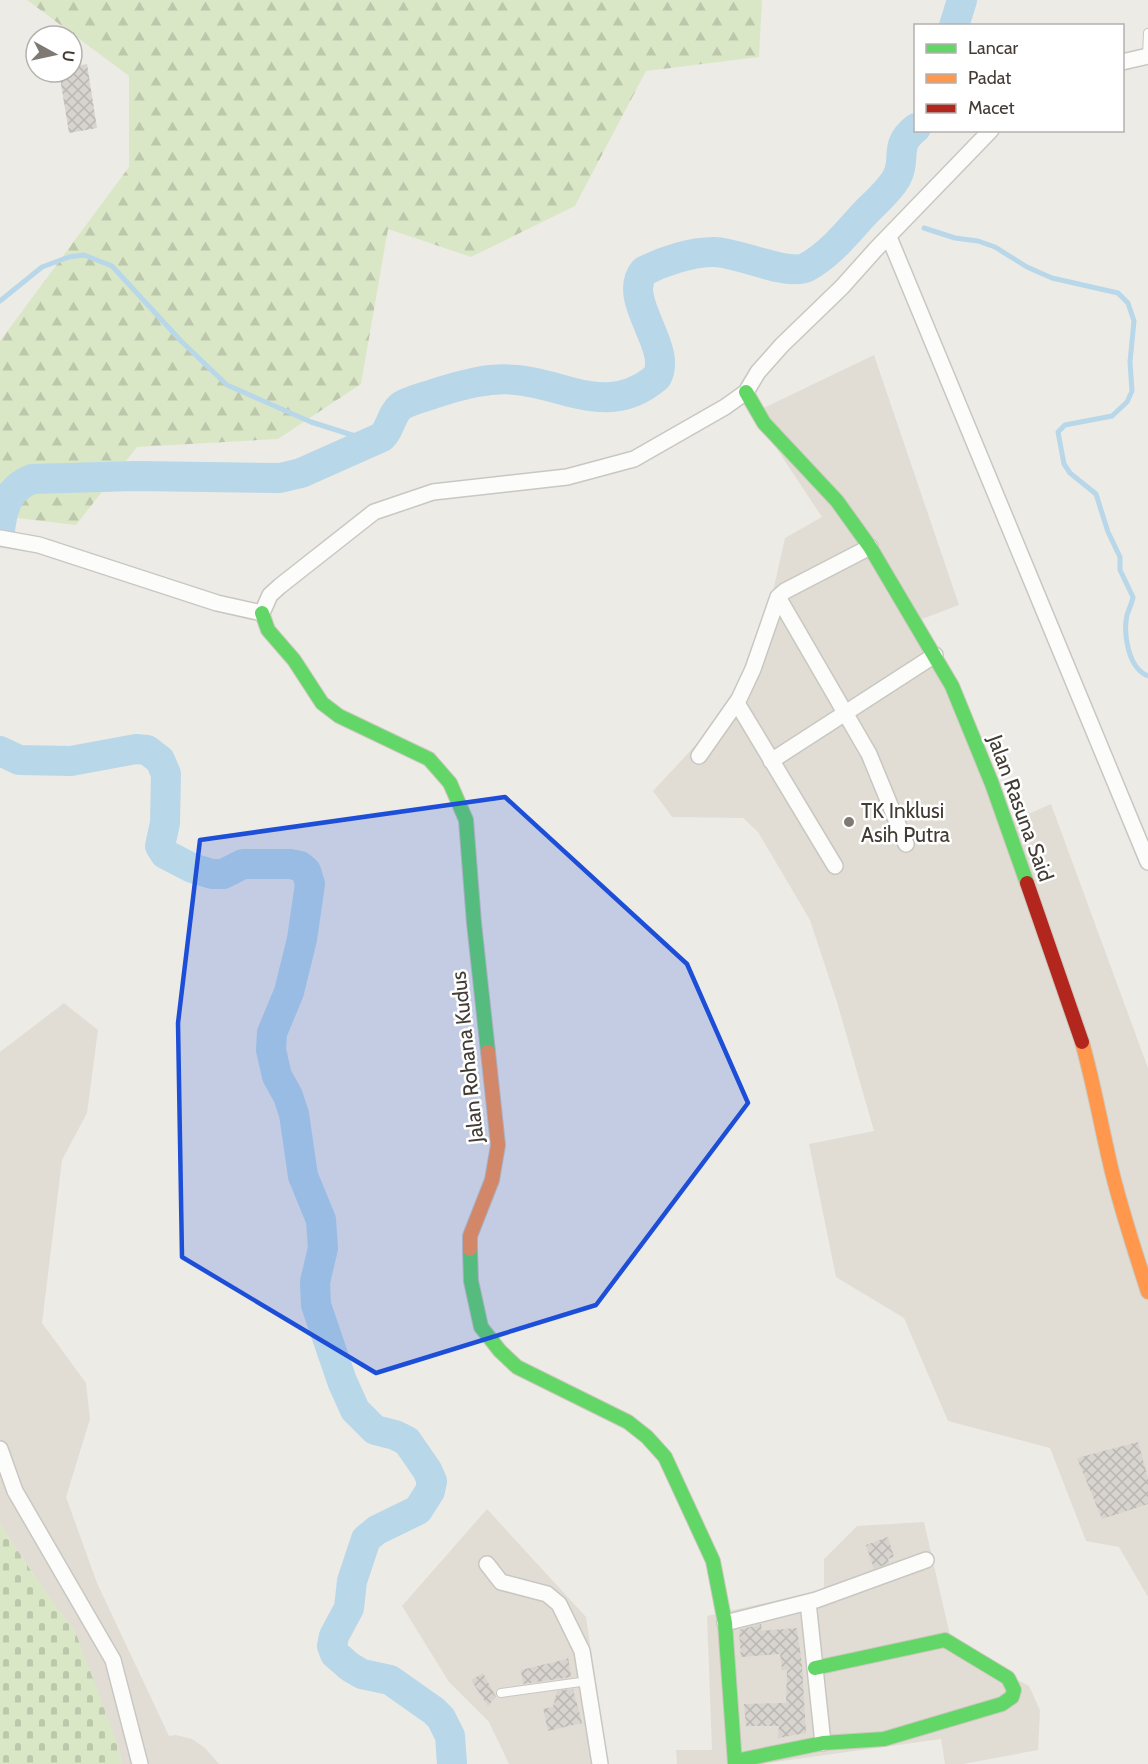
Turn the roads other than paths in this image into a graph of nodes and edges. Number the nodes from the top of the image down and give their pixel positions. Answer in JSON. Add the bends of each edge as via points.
{"nodes":[{"id":1,"x":1148,"y":33,"type":"edge"},
{"id":2,"x":1147,"y":56,"type":"edge"},
{"id":3,"x":1124,"y":62,"type":"edge"},
{"id":4,"x":989,"y":132,"type":"edge"},
{"id":5,"x":889,"y":237,"type":"junction"},
{"id":6,"x":746,"y":392,"type":"junction"},
{"id":7,"x":0,"y":538,"type":"edge"},
{"id":8,"x":870,"y":547,"type":"junction"},
{"id":9,"x":778,"y":597,"type":"junction"},
{"id":10,"x":261,"y":613,"type":"junction"},
{"id":11,"x":935,"y":655,"type":"junction"},
{"id":12,"x":736,"y":703,"type":"junction"},
{"id":13,"x":846,"y":714,"type":"junction"},
{"id":14,"x":699,"y":756,"type":"dead end"},
{"id":15,"x":771,"y":761,"type":"junction"},
{"id":16,"x":906,"y":844,"type":"dead end"},
{"id":17,"x":1148,"y":862,"type":"edge"},
{"id":18,"x":835,"y":866,"type":"dead end"},
{"id":19,"x":1148,"y":1292,"type":"edge"},
{"id":20,"x":0,"y":1449,"type":"edge"},
{"id":21,"x":926,"y":1560,"type":"dead end"},
{"id":22,"x":487,"y":1564,"type":"dead end"},
{"id":23,"x":808,"y":1602,"type":"junction"},
{"id":24,"x":725,"y":1623,"type":"junction"},
{"id":25,"x":815,"y":1668,"type":"junction"},
{"id":26,"x":588,"y":1682,"type":"junction"},
{"id":27,"x":501,"y":1693,"type":"dead end"},
{"id":28,"x":823,"y":1743,"type":"junction"},
{"id":29,"x":735,"y":1763,"type":"edge"},
{"id":30,"x":140,"y":1764,"type":"edge"},
{"id":31,"x":600,"y":1764,"type":"edge"}],
"edges":[{"from":1,"to":2,"type":"lane"},
{"from":2,"to":3,"type":"street"},
{"from":4,"to":5,"type":"street"},
{"from":5,"to":6,"type":"street","via":[[782,345]]},
{"from":5,"to":17,"type":"street"},
{"from":6,"to":8,"type":"street","name":"Jalan Rasuna Said","via":[[764,423],[837,501]]},
{"from":6,"to":10,"type":"street","via":[[634,459],[567,477],[433,492],[375,512],[280,586]]},
{"from":7,"to":10,"type":"street","via":[[39,545],[217,603]]},
{"from":8,"to":9,"type":"street"},
{"from":8,"to":11,"type":"street","name":"Jalan Rasuna Said"},
{"from":9,"to":12,"type":"street","via":[[753,669]]},
{"from":9,"to":13,"type":"street"},
{"from":10,"to":24,"type":"street","name":"Jalan Rohana Kudus","via":[[268,630],[294,660],[322,703],[339,716],[429,759],[450,783],[466,820],[498,1145],[492,1180],[470,1236],[471,1281],[481,1327],[517,1367],[628,1422],[665,1457],[713,1561]]},
{"from":11,"to":13,"type":"street"},
{"from":11,"to":19,"type":"street","name":"Jalan Rasuna Said","via":[[952,686],[992,784],[1079,1032],[1117,1191]]},
{"from":12,"to":14,"type":"street"},
{"from":12,"to":15,"type":"street"},
{"from":13,"to":15,"type":"street"},
{"from":13,"to":16,"type":"street","via":[[873,762]]},
{"from":15,"to":18,"type":"street"},
{"from":20,"to":30,"type":"street","via":[[15,1491],[113,1660]]},
{"from":21,"to":23,"type":"street"},
{"from":22,"to":26,"type":"street","via":[[501,1582],[547,1594],[560,1604],[582,1651]]},
{"from":23,"to":24,"type":"street"},
{"from":23,"to":25,"type":"street"},
{"from":24,"to":29,"type":"street","name":"Jalan Rohana Kudus"},
{"from":25,"to":28,"type":"street"},
{"from":25,"to":28,"type":"street","via":[[945,1640],[1008,1678],[1014,1690],[1012,1697],[1002,1704],[884,1739]]},
{"from":26,"to":27,"type":"lane"},
{"from":26,"to":31,"type":"street"},
{"from":28,"to":29,"type":"street"}]}
